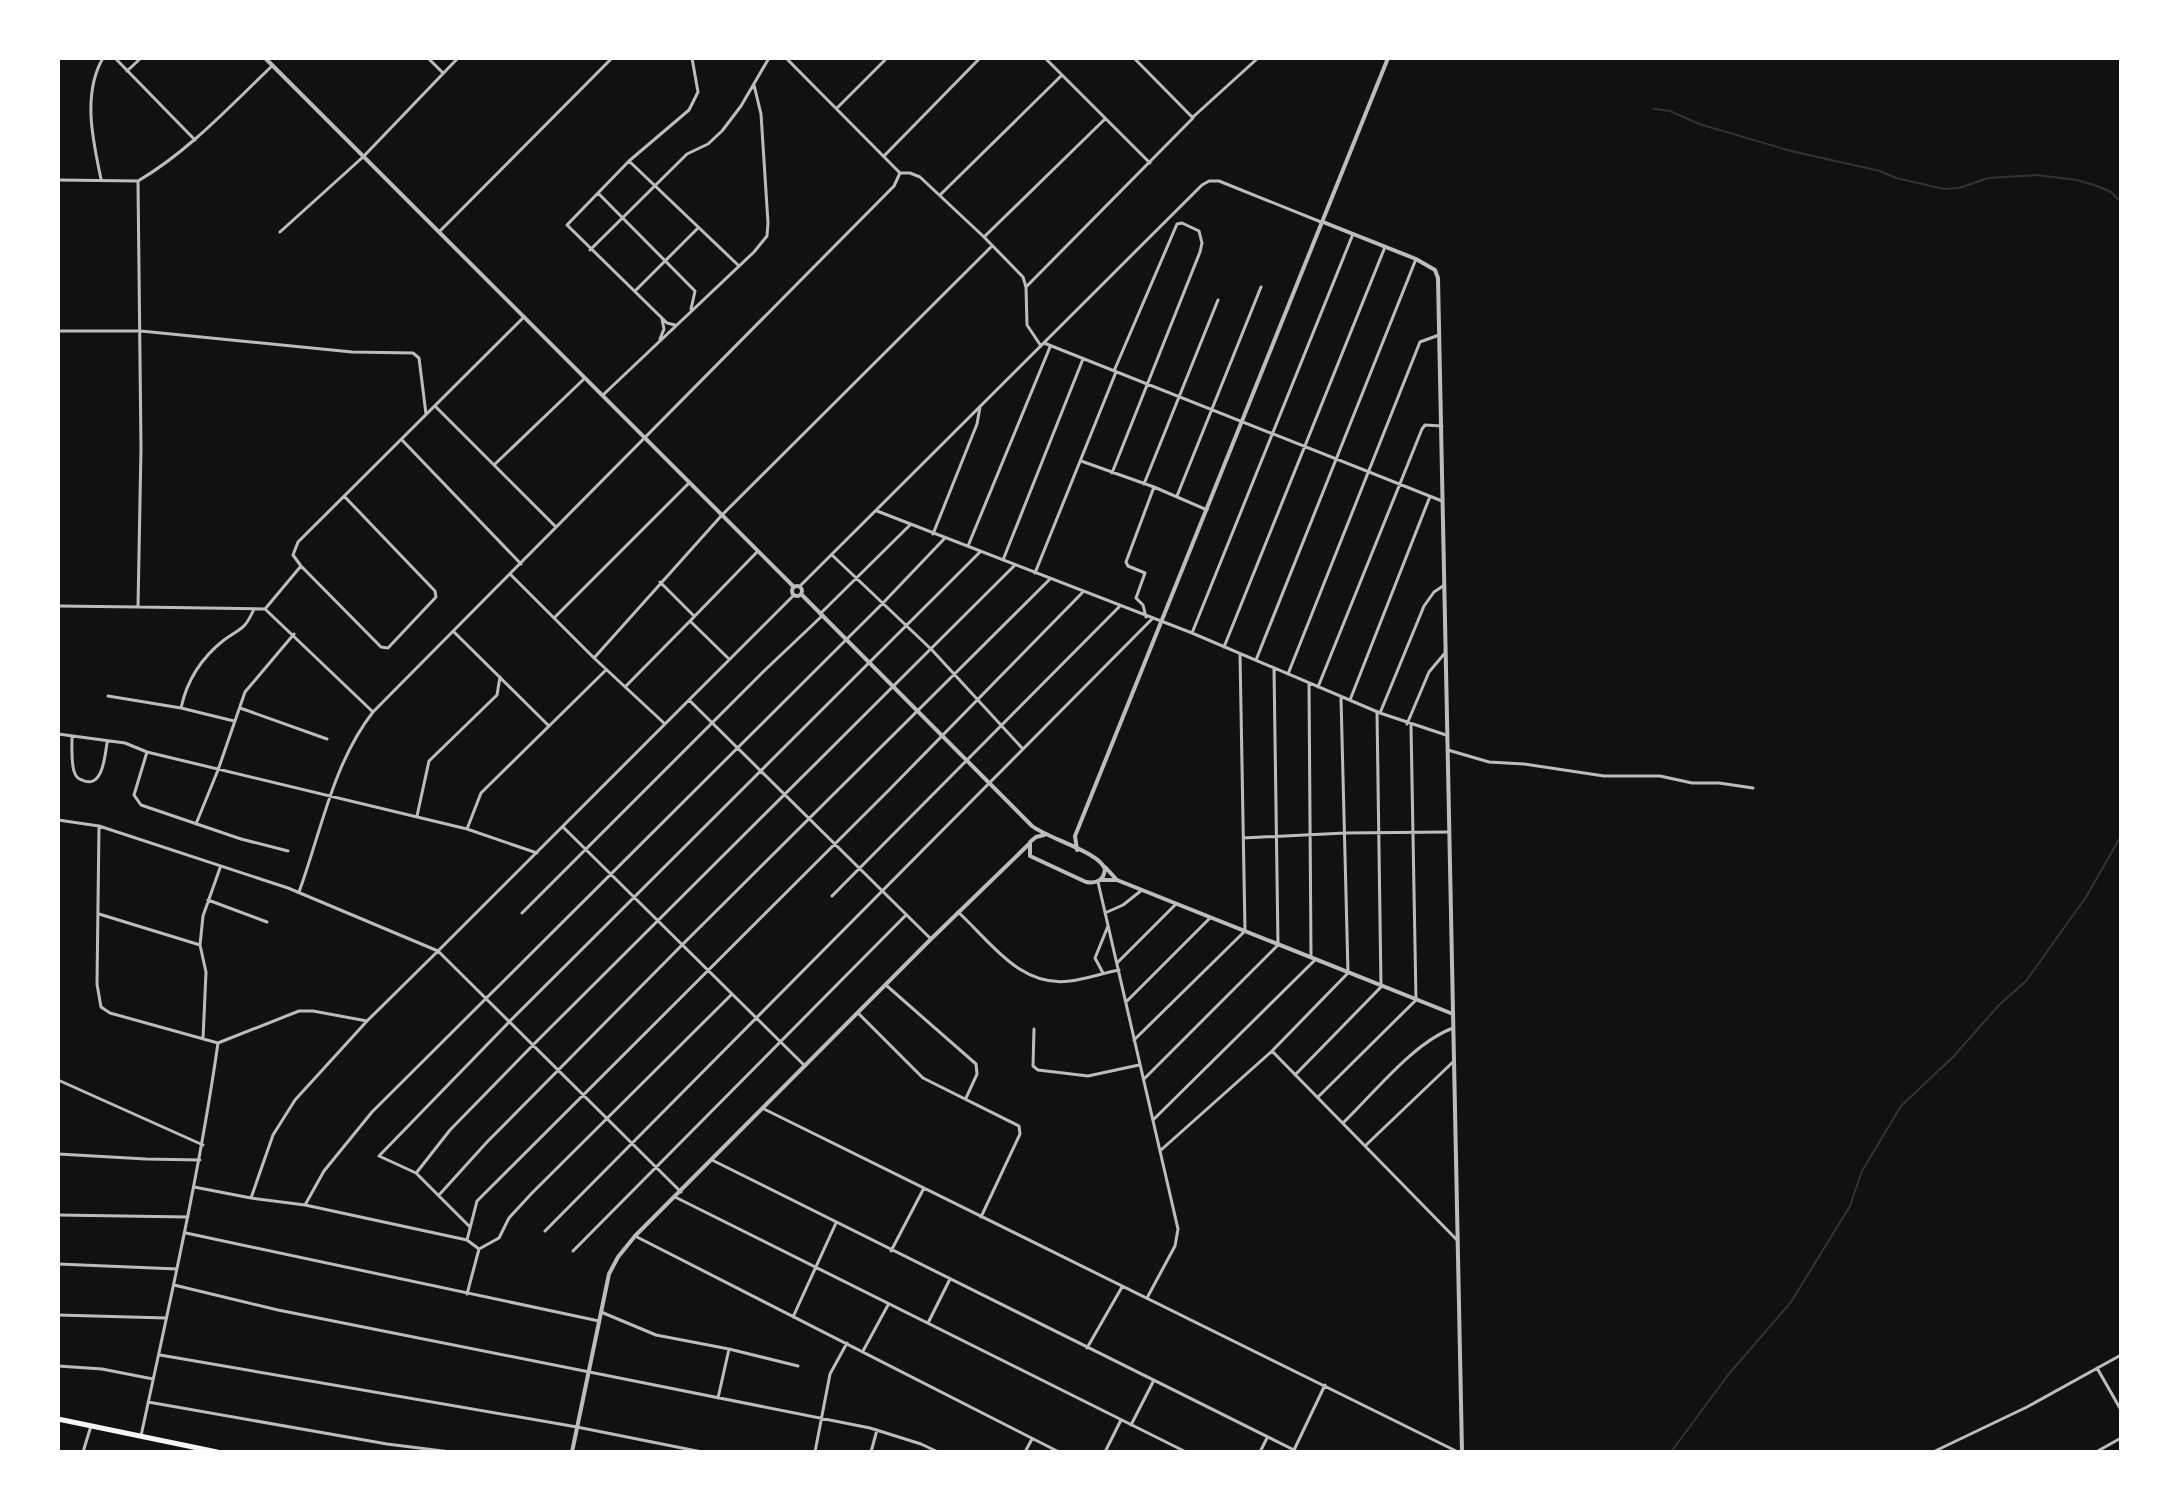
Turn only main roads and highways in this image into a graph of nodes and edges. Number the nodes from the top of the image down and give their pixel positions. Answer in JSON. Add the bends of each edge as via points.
{"nodes":[{"id":1,"x":58,"y":1419,"type":"edge"},
{"id":2,"x":217,"y":1452,"type":"edge"}],
"edges":[{"from":1,"to":2,"type":"main road"}]}
